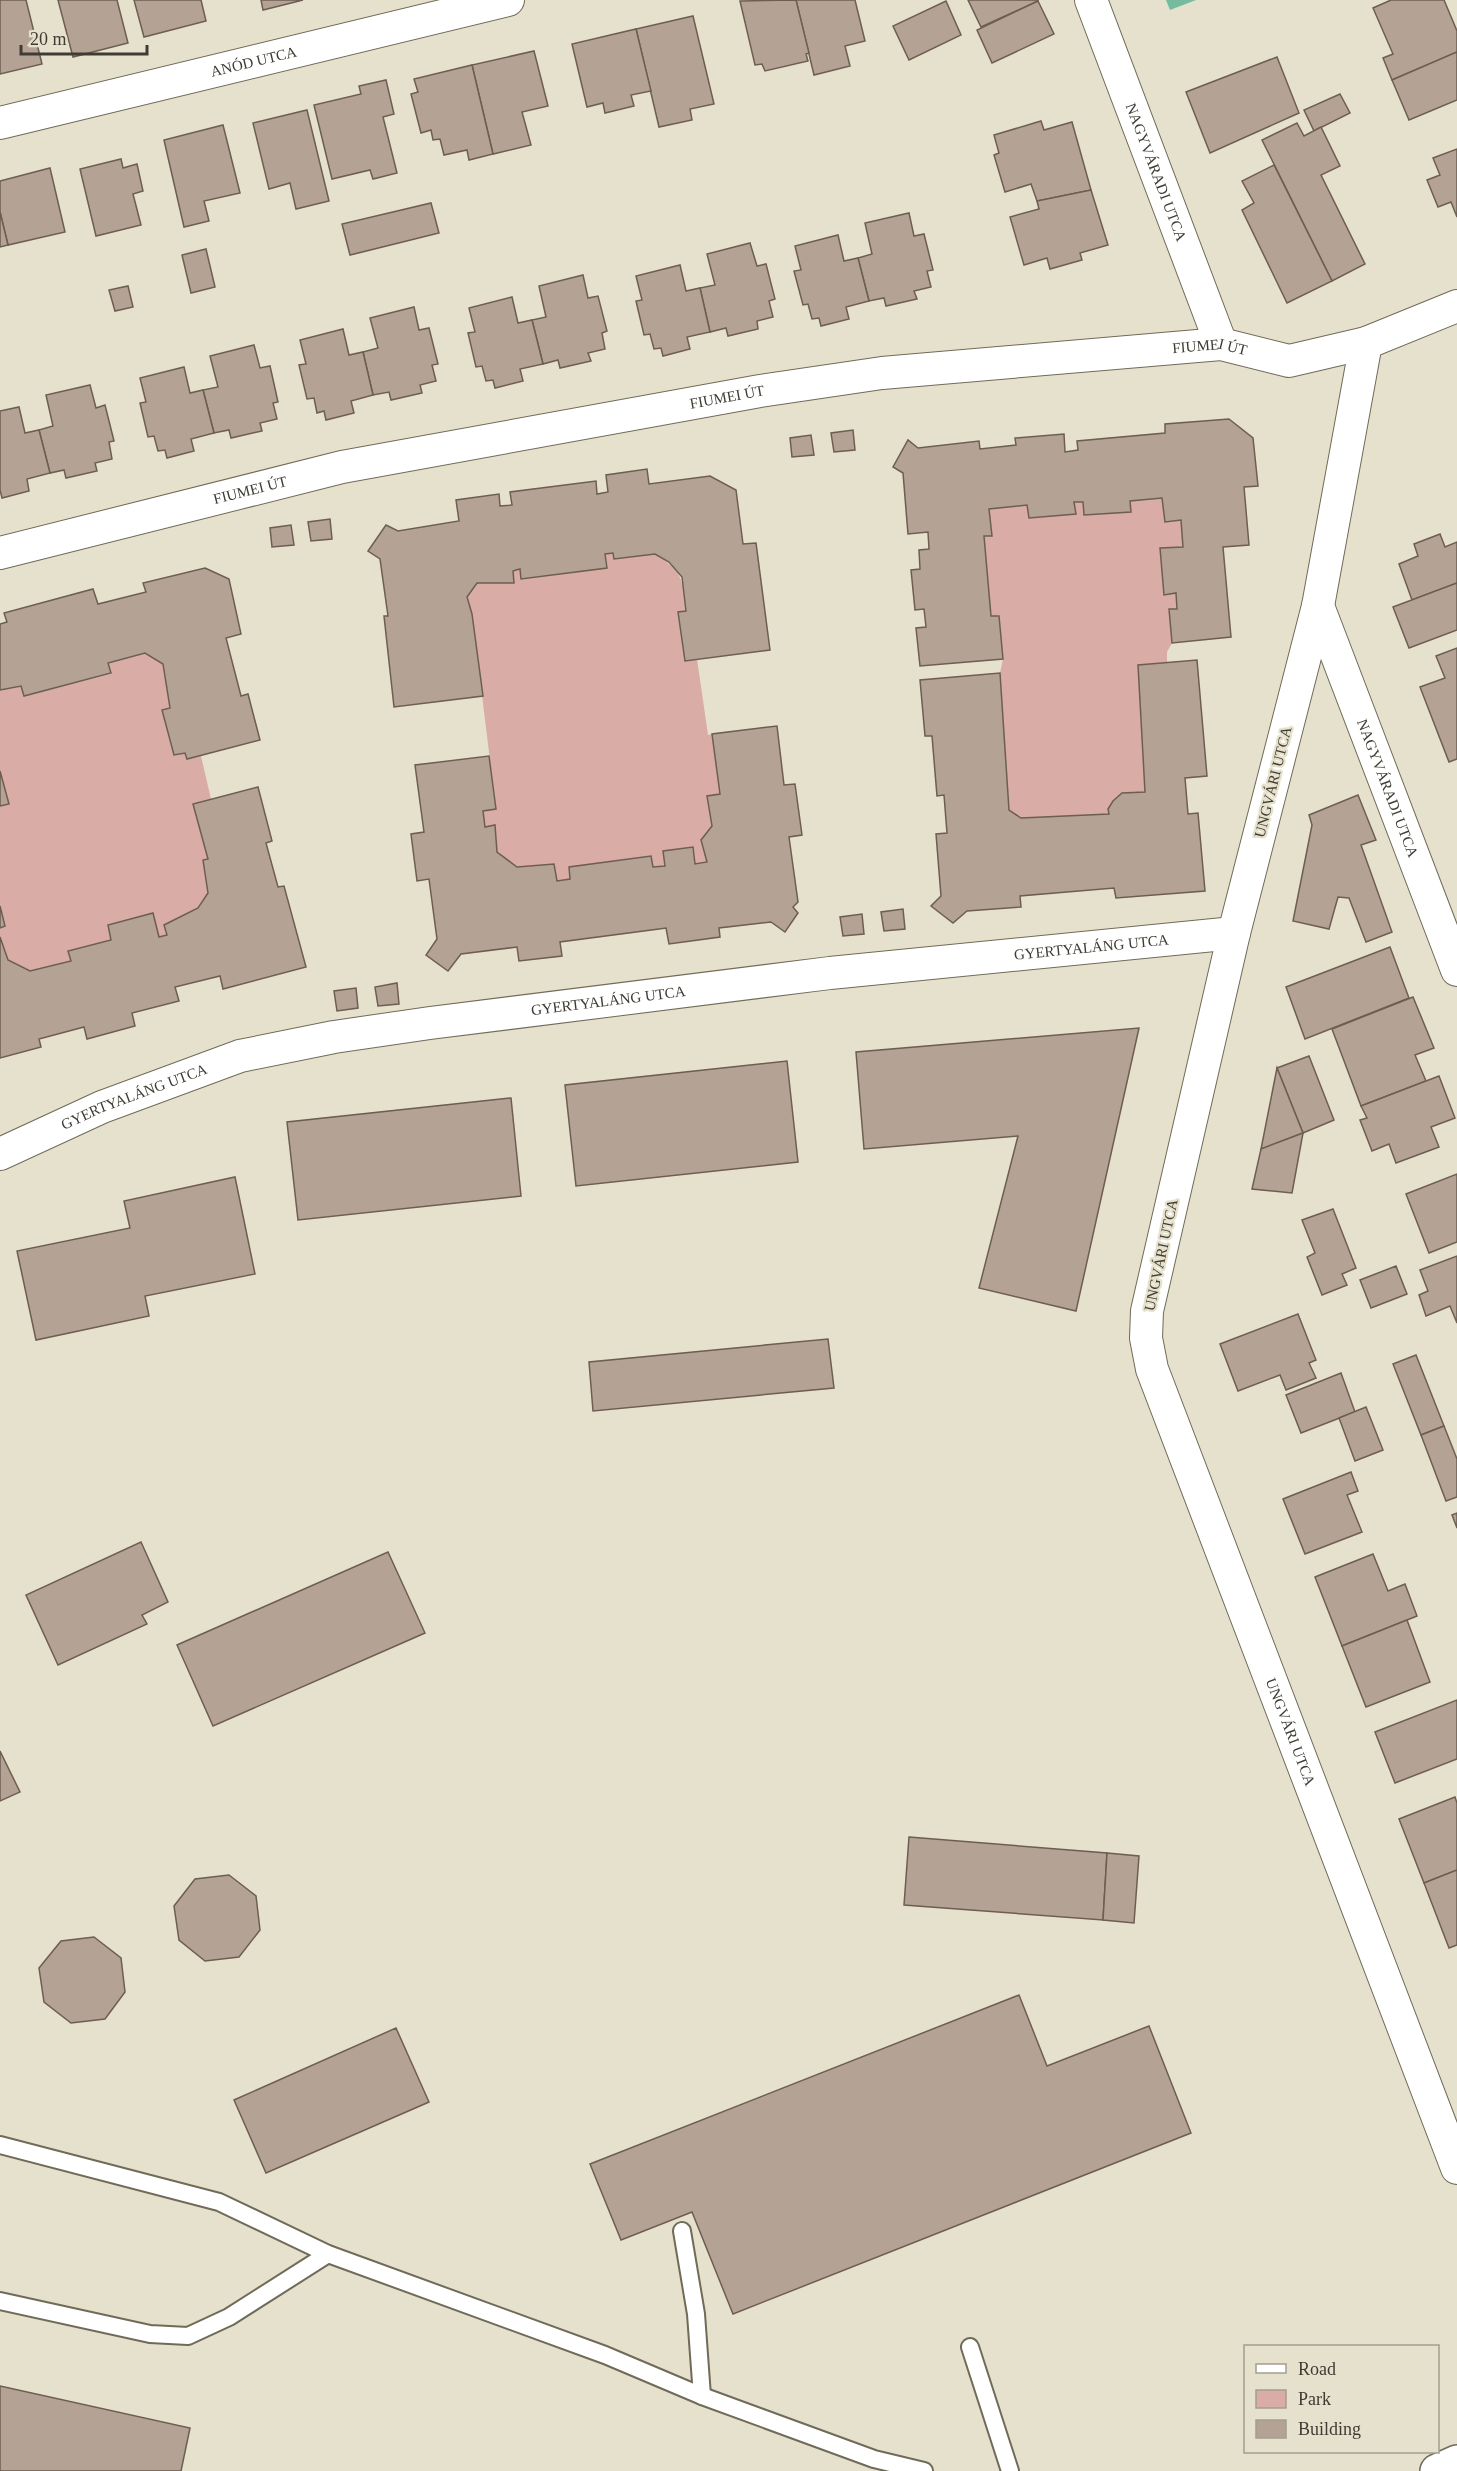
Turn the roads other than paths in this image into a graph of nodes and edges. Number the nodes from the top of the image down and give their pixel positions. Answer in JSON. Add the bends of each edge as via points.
{"nodes":[{"id":1,"x":508,"y":0,"type":"edge"},
{"id":2,"x":1091,"y":0,"type":"edge"},
{"id":3,"x":0,"y":123,"type":"edge"},
{"id":4,"x":1457,"y":306,"type":"edge"},
{"id":5,"x":1366,"y":343,"type":"junction"},
{"id":6,"x":1221,"y":344,"type":"junction"},
{"id":7,"x":0,"y":553,"type":"edge"},
{"id":8,"x":1318,"y":606,"type":"junction"},
{"id":9,"x":1234,"y":933,"type":"junction"},
{"id":10,"x":1457,"y":970,"type":"edge"},
{"id":11,"x":0,"y":1154,"type":"edge"},
{"id":12,"x":0,"y":2145,"type":"edge"},
{"id":13,"x":1457,"y":2168,"type":"edge"},
{"id":14,"x":682,"y":2231,"type":"dead end"},
{"id":15,"x":328,"y":2254,"type":"junction"},
{"id":16,"x":0,"y":2301,"type":"edge"},
{"id":17,"x":970,"y":2347,"type":"dead end"},
{"id":18,"x":702,"y":2396,"type":"junction"},
{"id":19,"x":1457,"y":2462,"type":"edge"},
{"id":20,"x":924,"y":2471,"type":"edge"},
{"id":21,"x":1010,"y":2471,"type":"edge"},
{"id":22,"x":1437,"y":2471,"type":"edge"}],
"edges":[{"from":1,"to":3,"type":"street","name":"ANÓD UTCA"},
{"from":2,"to":6,"type":"street","name":"NAGYVÁRADI UTCA"},
{"from":4,"to":5,"type":"street","name":"FIUMEI ÚT"},
{"from":5,"to":6,"type":"street","name":"FIUMEI ÚT","via":[[1289,361]]},
{"from":5,"to":8,"type":"street","name":"UNGVÁRI UTCA"},
{"from":6,"to":7,"type":"street","name":"FIUMEI ÚT","via":[[882,373],[760,391],[342,467]]},
{"from":8,"to":9,"type":"street","name":"UNGVÁRI UTCA"},
{"from":8,"to":10,"type":"street","name":"NAGYVÁRADI UTCA"},
{"from":9,"to":11,"type":"street","name":"GYERTYALÁNG UTCA","via":[[830,973],[334,1037],[240,1056],[102,1107]]},
{"from":9,"to":13,"type":"street","name":"UNGVÁRI UTCA","via":[[1148,1311],[1146,1338],[1152,1369]]},
{"from":12,"to":15,"type":"lane","via":[[219,2202]]},
{"from":14,"to":18,"type":"lane","via":[[696,2314]]},
{"from":15,"to":16,"type":"lane","via":[[229,2318],[188,2336],[150,2334]]},
{"from":15,"to":18,"type":"lane","via":[[605,2355]]},
{"from":17,"to":21,"type":"lane"},
{"from":18,"to":20,"type":"lane","via":[[874,2459]]},
{"from":19,"to":22,"type":"main road"}]}
